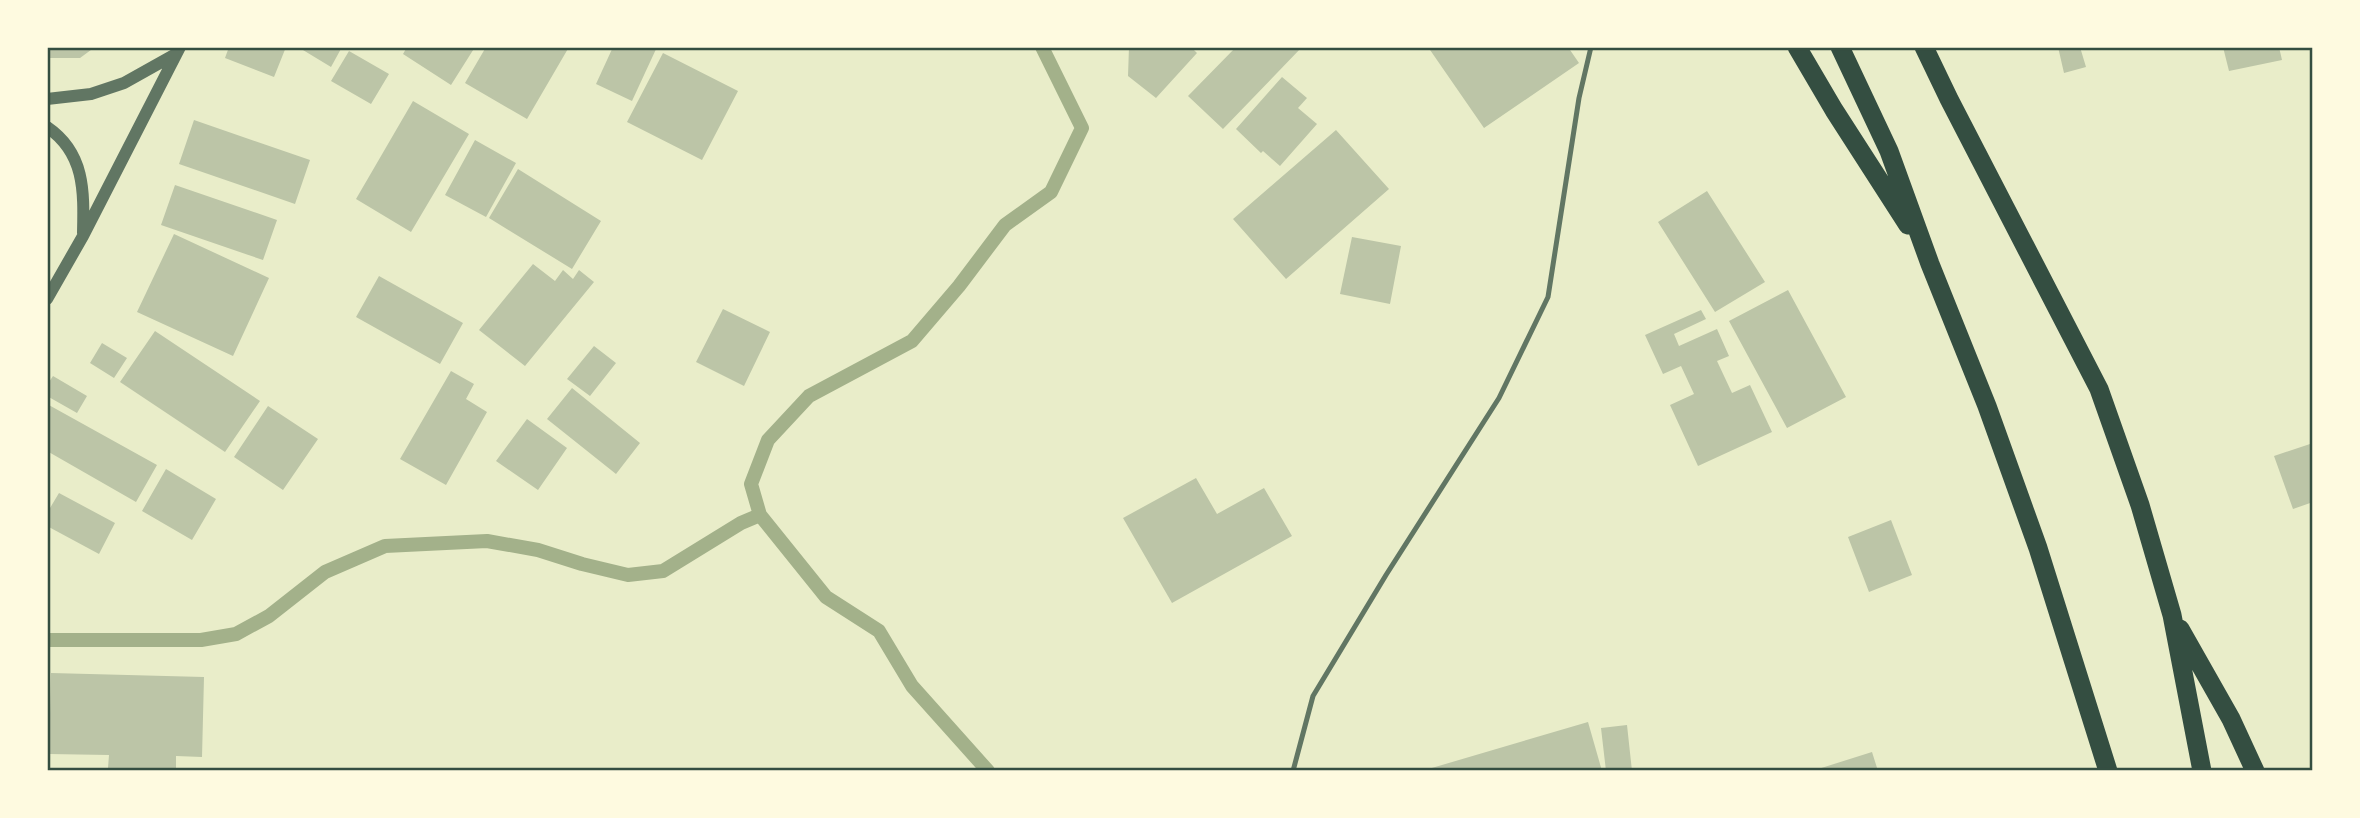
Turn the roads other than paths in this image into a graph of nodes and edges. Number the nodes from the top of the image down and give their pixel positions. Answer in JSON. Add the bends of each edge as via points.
{"nodes":[{"id":1,"x":1591,"y":47,"type":"edge"},
{"id":2,"x":1797,"y":47,"type":"edge"},
{"id":3,"x":1840,"y":47,"type":"edge"},
{"id":4,"x":1924,"y":47,"type":"edge"},
{"id":5,"x":178,"y":50,"type":"edge"},
{"id":6,"x":47,"y":99,"type":"edge"},
{"id":7,"x":47,"y":127,"type":"edge"},
{"id":8,"x":83,"y":236,"type":"junction"},
{"id":9,"x":1926,"y":253,"type":"junction"},
{"id":10,"x":47,"y":299,"type":"edge"},
{"id":11,"x":2172,"y":615,"type":"junction"},
{"id":12,"x":1293,"y":771,"type":"edge"},
{"id":13,"x":2108,"y":771,"type":"edge"},
{"id":14,"x":2202,"y":771,"type":"edge"},
{"id":15,"x":2255,"y":771,"type":"edge"}],
"edges":[{"from":1,"to":12,"type":"lane","via":[[1578,98],[1548,296],[1499,398],[1313,696]]},
{"from":2,"to":9,"type":"highway"},
{"from":3,"to":9,"type":"highway","via":[[1889,150]]},
{"from":4,"to":11,"type":"highway","via":[[2099,389]]},
{"from":5,"to":6,"type":"street","via":[[124,83],[91,94]]},
{"from":5,"to":8,"type":"street"},
{"from":7,"to":8,"type":"street","via":[[74,153],[84,192]]},
{"from":8,"to":10,"type":"street"},
{"from":9,"to":13,"type":"highway","via":[[2038,548]]},
{"from":11,"to":14,"type":"highway"},
{"from":11,"to":15,"type":"highway"}]}
